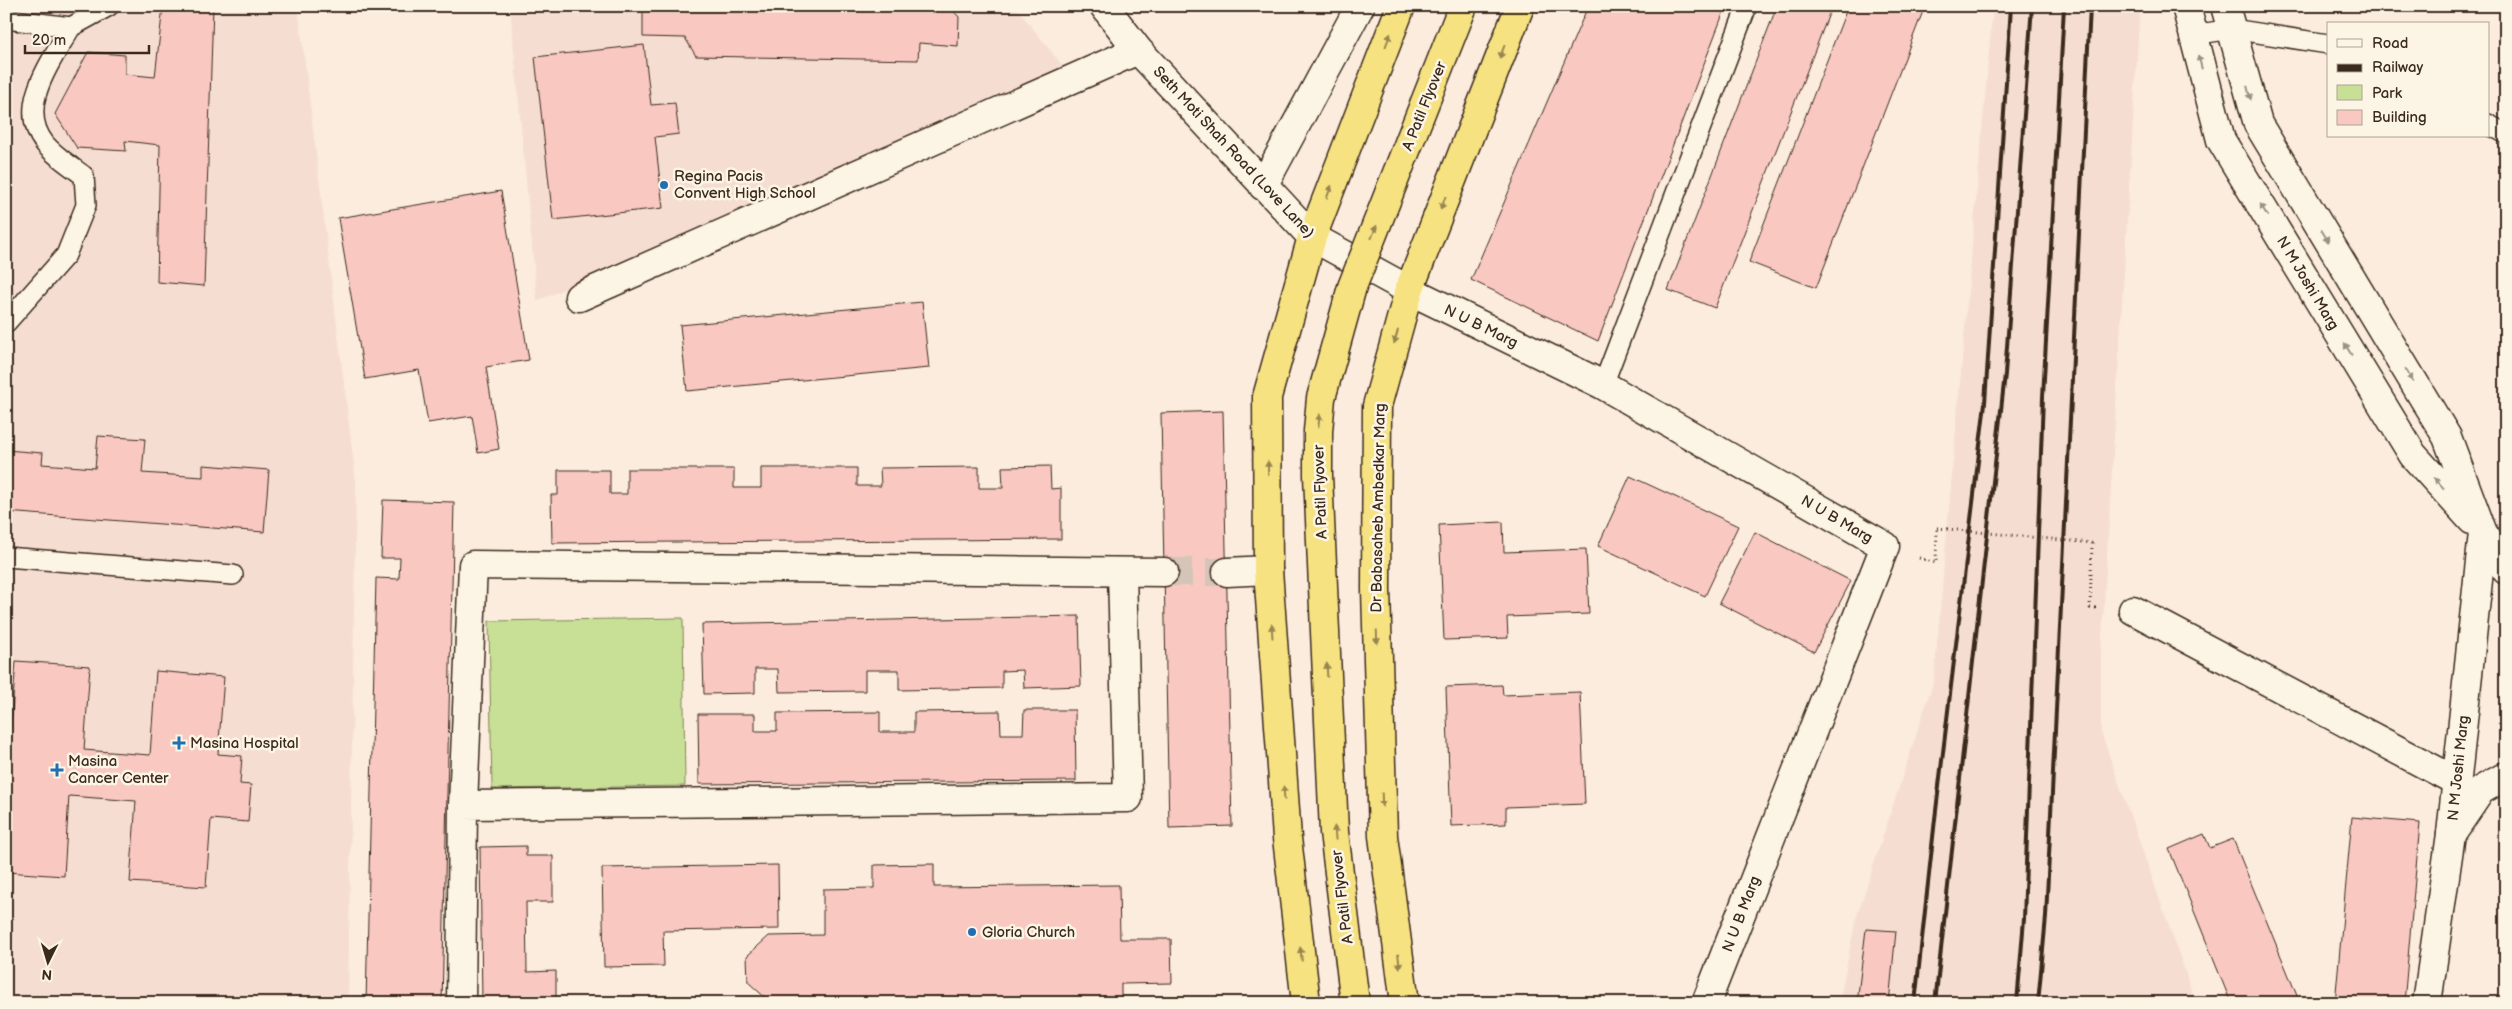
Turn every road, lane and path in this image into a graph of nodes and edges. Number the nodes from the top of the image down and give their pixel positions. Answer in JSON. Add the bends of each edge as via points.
{"nodes":[{"id":1,"x":109,"y":6,"type":"edge"},
{"id":2,"x":1104,"y":6,"type":"edge"},
{"id":3,"x":1360,"y":6,"type":"edge"},
{"id":4,"x":1401,"y":6,"type":"edge"},
{"id":5,"x":1463,"y":6,"type":"edge"},
{"id":6,"x":1520,"y":6,"type":"edge"},
{"id":7,"x":1747,"y":6,"type":"edge"},
{"id":8,"x":2186,"y":6,"type":"edge"},
{"id":9,"x":2229,"y":18,"type":"edge"},
{"id":10,"x":6,"y":19,"type":"edge"},
{"id":11,"x":71,"y":27,"type":"junction"},
{"id":12,"x":2193,"y":35,"type":"junction"},
{"id":13,"x":2327,"y":44,"type":"edge"},
{"id":14,"x":1138,"y":50,"type":"junction"},
{"id":15,"x":2490,"y":125,"type":"edge"},
{"id":16,"x":2506,"y":134,"type":"edge"},
{"id":17,"x":1263,"y":186,"type":"junction"},
{"id":18,"x":1312,"y":237,"type":"junction"},
{"id":19,"x":1409,"y":290,"type":"junction"},
{"id":20,"x":579,"y":297,"type":"dead end"},
{"id":21,"x":6,"y":323,"type":"edge"},
{"id":22,"x":1602,"y":385,"type":"junction"},
{"id":23,"x":1937,"y":528,"type":"dead end"},
{"id":24,"x":2483,"y":532,"type":"junction"},
{"id":25,"x":6,"y":557,"type":"edge"},
{"id":26,"x":1268,"y":570,"type":"junction"},
{"id":27,"x":2506,"y":570,"type":"edge"},
{"id":28,"x":1164,"y":572,"type":"tunnel mouth"},
{"id":29,"x":1227,"y":572,"type":"tunnel mouth"},
{"id":30,"x":1122,"y":573,"type":"junction"},
{"id":31,"x":233,"y":574,"type":"dead end"},
{"id":32,"x":2133,"y":610,"type":"joint"},
{"id":33,"x":2506,"y":776,"type":"edge"},
{"id":34,"x":2456,"y":781,"type":"junction"},
{"id":35,"x":463,"y":805,"type":"junction"},
{"id":36,"x":2451,"y":834,"type":"junction"},
{"id":37,"x":461,"y":1003,"type":"edge"},
{"id":38,"x":1306,"y":1003,"type":"edge"},
{"id":39,"x":1355,"y":1003,"type":"edge"},
{"id":40,"x":1405,"y":1003,"type":"edge"},
{"id":41,"x":1706,"y":1003,"type":"edge"},
{"id":42,"x":2428,"y":1003,"type":"edge"}],
"edges":[{"from":1,"to":11,"type":"lane"},
{"from":2,"to":14,"type":"street","name":"Seth Moti Shah Road (Love Lane)"},
{"from":3,"to":17,"type":"street"},
{"from":18,"to":4,"type":"highway","one_way":true},
{"from":39,"to":5,"type":"highway","name":"A Patil Flyover","one_way":true,"bridge":true,"via":[[1334,832],[1318,474],[1321,398],[1352,287]]},
{"from":6,"to":19,"type":"highway","name":"Dr Babasaheb Ambedkar Marg","one_way":true},
{"from":7,"to":22,"type":"lane"},
{"from":8,"to":12,"type":"street","name":"N M Joshi Marg"},
{"from":9,"to":12,"type":"lane"},
{"from":9,"to":13,"type":"lane"},
{"from":9,"to":24,"type":"street","name":"N M Joshi Marg","one_way":true,"via":[[2258,124],[2447,437]]},
{"from":10,"to":11,"type":"lane"},
{"from":11,"to":21,"type":"lane","via":[[36,88],[33,122],[45,144],[84,176],[86,205],[66,255]]},
{"from":24,"to":12,"type":"street","name":"N M Joshi Marg","one_way":true,"via":[[2413,455],[2221,140]]},
{"from":14,"to":17,"type":"street","name":"Seth Moti Shah Road (Love Lane)"},
{"from":14,"to":20,"type":"street"},
{"from":15,"to":16,"type":"lane"},
{"from":17,"to":18,"type":"street","name":"Seth Moti Shah Road (Love Lane)"},
{"from":18,"to":19,"type":"street","name":"Seth Moti Shah Road (Love Lane)"},
{"from":26,"to":18,"type":"highway","one_way":true,"via":[[1267,397]]},
{"from":19,"to":22,"type":"street","name":"N U B Marg"},
{"from":19,"to":40,"type":"highway","name":"Dr Babasaheb Ambedkar Marg","one_way":true,"via":[[1377,406],[1376,589],[1384,836]]},
{"from":22,"to":41,"type":"street","name":"N U B Marg","via":[[1885,546]]},
{"from":23,"to":32,"type":"path","bridge":true,"via":[[2092,543],[2090,608]]},
{"from":24,"to":27,"type":"street"},
{"from":24,"to":34,"type":"street","name":"N M Joshi Marg"},
{"from":25,"to":31,"type":"lane"},
{"from":26,"to":29,"type":"street"},
{"from":38,"to":26,"type":"highway","one_way":true,"via":[[1287,838]]},
{"from":28,"to":30,"type":"street"},
{"from":30,"to":35,"type":"street","via":[[473,565]]},
{"from":30,"to":35,"type":"street","via":[[1128,798]]},
{"from":32,"to":34,"type":"street"},
{"from":33,"to":36,"type":"street","via":[[2480,790]]},
{"from":34,"to":36,"type":"street","name":"N M Joshi Marg"},
{"from":35,"to":37,"type":"street"},
{"from":36,"to":42,"type":"street","name":"N M Joshi Marg"}]}
